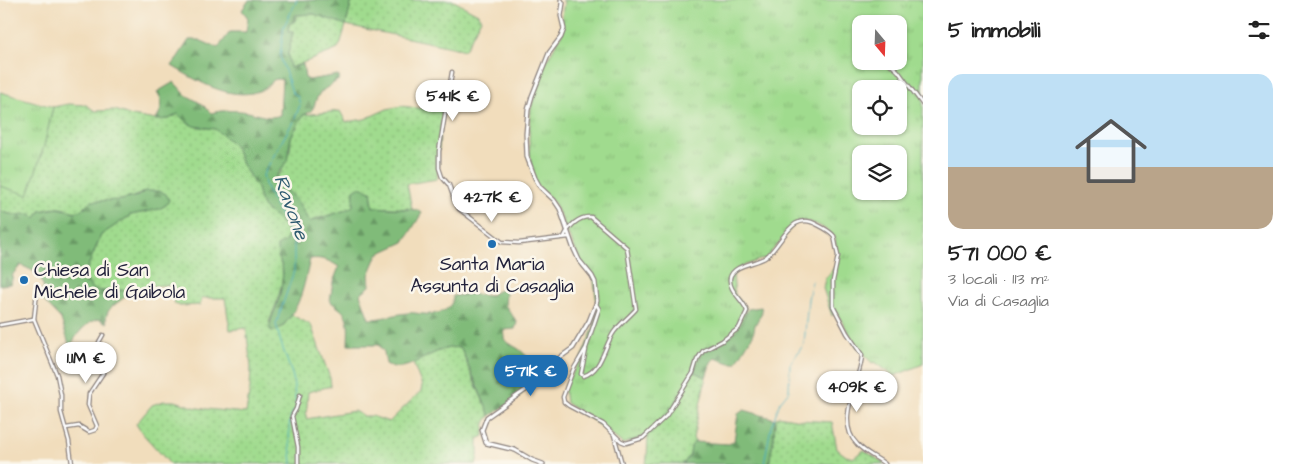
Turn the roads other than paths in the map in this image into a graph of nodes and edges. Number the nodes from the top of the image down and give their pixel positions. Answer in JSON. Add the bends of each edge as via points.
{"nodes":[{"id":1,"x":561,"y":0,"type":"edge"},
{"id":2,"x":897,"y":70,"type":"edge"},
{"id":3,"x":452,"y":72,"type":"dead end"},
{"id":4,"x":923,"y":105,"type":"edge"},
{"id":5,"x":568,"y":232,"type":"junction"},
{"id":6,"x":570,"y":236,"type":"junction"},
{"id":7,"x":564,"y":237,"type":"junction"},
{"id":8,"x":572,"y":244,"type":"junction"},
{"id":9,"x":39,"y":290,"type":"dead end"},
{"id":10,"x":596,"y":304,"type":"junction"},
{"id":11,"x":34,"y":319,"type":"junction"},
{"id":12,"x":0,"y":325,"type":"edge"},
{"id":13,"x":103,"y":335,"type":"dead end"},
{"id":14,"x":586,"y":348,"type":"junction"},
{"id":15,"x":300,"y":395,"type":"dead end"},
{"id":16,"x":292,"y":409,"type":"dead end"},
{"id":17,"x":292,"y":416,"type":"junction"},
{"id":18,"x":66,"y":428,"type":"junction"},
{"id":19,"x":614,"y":434,"type":"junction"},
{"id":20,"x":72,"y":464,"type":"edge"},
{"id":21,"x":298,"y":464,"type":"edge"},
{"id":22,"x":543,"y":464,"type":"edge"},
{"id":23,"x":622,"y":464,"type":"edge"},
{"id":24,"x":885,"y":464,"type":"edge"}],
"edges":[{"from":1,"to":5,"type":"street","via":[[564,29],[549,53],[532,96],[526,134],[527,157],[535,178],[560,209]]},
{"from":2,"to":4,"type":"street"},
{"from":3,"to":7,"type":"street","via":[[439,168],[459,209],[502,242]]},
{"from":5,"to":6,"type":"street"},
{"from":5,"to":7,"type":"street"},
{"from":5,"to":14,"type":"street","via":[[579,218],[591,217],[626,247],[629,254],[636,309],[614,333],[599,363],[584,376],[581,374]]},
{"from":6,"to":7,"type":"street"},
{"from":6,"to":8,"type":"street"},
{"from":7,"to":8,"type":"street"},
{"from":8,"to":10,"type":"street","via":[[595,282]]},
{"from":9,"to":11,"type":"street"},
{"from":10,"to":14,"type":"street","via":[[599,309]]},
{"from":10,"to":22,"type":"street","via":[[573,348],[548,366],[527,389],[485,420],[482,430],[486,443],[515,450]]},
{"from":11,"to":12,"type":"street"},
{"from":11,"to":18,"type":"street","via":[[57,374]]},
{"from":13,"to":18,"type":"street","via":[[99,342],[104,357],[103,373],[89,394],[88,405],[97,426],[89,432],[79,426]]},
{"from":14,"to":19,"type":"street","via":[[573,370],[563,399]]},
{"from":15,"to":17,"type":"street"},
{"from":16,"to":17,"type":"street"},
{"from":17,"to":21,"type":"street"},
{"from":18,"to":20,"type":"street"},
{"from":19,"to":23,"type":"street"},
{"from":19,"to":24,"type":"street","via":[[626,443],[643,438],[666,416],[703,351],[730,336],[746,316],[746,308],[735,294],[730,280],[732,273],[766,257],[790,228],[808,220],[834,236],[838,256],[833,306],[862,354],[849,410],[850,429],[855,443]]}]}
